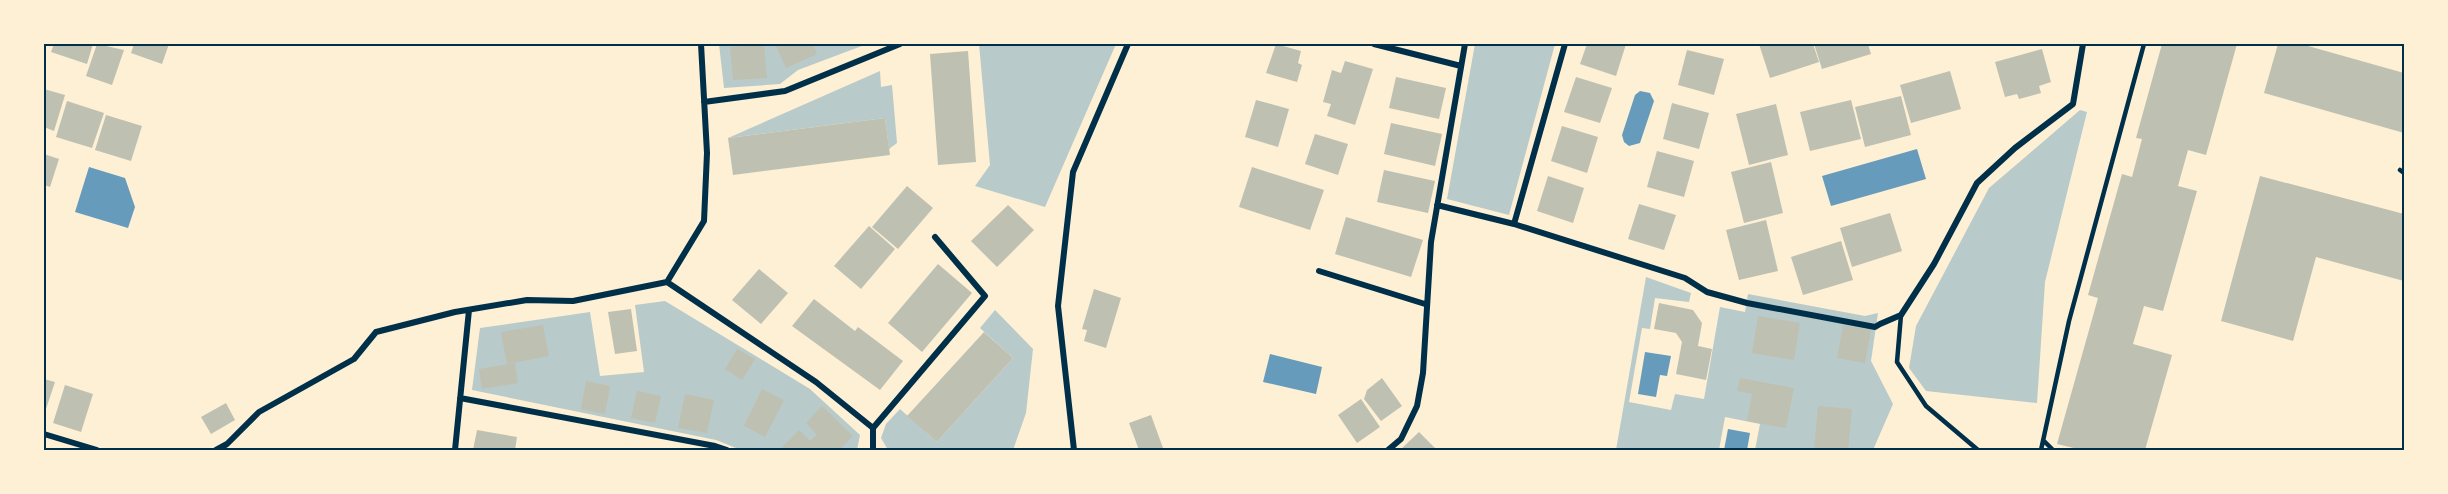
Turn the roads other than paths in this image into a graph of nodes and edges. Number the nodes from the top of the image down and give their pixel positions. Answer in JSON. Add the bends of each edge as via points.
{"nodes":[{"id":1,"x":701,"y":44,"type":"edge"},
{"id":2,"x":900,"y":44,"type":"edge"},
{"id":3,"x":1128,"y":44,"type":"edge"},
{"id":4,"x":1374,"y":44,"type":"edge"},
{"id":5,"x":1465,"y":44,"type":"edge"},
{"id":6,"x":1565,"y":44,"type":"edge"},
{"id":7,"x":2083,"y":44,"type":"edge"},
{"id":8,"x":2144,"y":44,"type":"edge"},
{"id":9,"x":1461,"y":66,"type":"junction"},
{"id":10,"x":704,"y":102,"type":"junction"},
{"id":11,"x":1437,"y":205,"type":"junction"},
{"id":12,"x":1514,"y":224,"type":"junction"},
{"id":13,"x":935,"y":237,"type":"dead end"},
{"id":14,"x":1319,"y":271,"type":"dead end"},
{"id":15,"x":667,"y":282,"type":"junction"},
{"id":16,"x":1425,"y":304,"type":"junction"},
{"id":17,"x":469,"y":310,"type":"junction"},
{"id":18,"x":1901,"y":315,"type":"junction"},
{"id":19,"x":460,"y":398,"type":"junction"},
{"id":20,"x":873,"y":428,"type":"junction"},
{"id":21,"x":44,"y":434,"type":"edge"},
{"id":22,"x":2044,"y":441,"type":"junction"},
{"id":23,"x":98,"y":450,"type":"edge"},
{"id":24,"x":216,"y":450,"type":"edge"},
{"id":25,"x":455,"y":450,"type":"edge"},
{"id":26,"x":727,"y":450,"type":"edge"},
{"id":27,"x":873,"y":450,"type":"edge"},
{"id":28,"x":1074,"y":450,"type":"edge"},
{"id":29,"x":1388,"y":450,"type":"edge"},
{"id":30,"x":1978,"y":450,"type":"edge"},
{"id":31,"x":2041,"y":450,"type":"edge"},
{"id":32,"x":2053,"y":450,"type":"edge"}],
"edges":[{"from":1,"to":10,"type":"street"},
{"from":2,"to":10,"type":"street","via":[[784,92]]},
{"from":3,"to":28,"type":"street","via":[[1073,172],[1059,306]]},
{"from":4,"to":9,"type":"street"},
{"from":5,"to":9,"type":"street"},
{"from":6,"to":12,"type":"street"},
{"from":7,"to":18,"type":"street","via":[[2073,104],[1977,183],[1934,264]]},
{"from":8,"to":22,"type":"lane","via":[[2069,321]]},
{"from":9,"to":11,"type":"street"},
{"from":10,"to":15,"type":"street","via":[[705,220]]},
{"from":11,"to":12,"type":"street"},
{"from":11,"to":16,"type":"street"},
{"from":12,"to":18,"type":"street","via":[[1685,278],[1707,292],[1747,303],[1875,327]]},
{"from":13,"to":20,"type":"street","via":[[985,296]]},
{"from":14,"to":16,"type":"street"},
{"from":15,"to":17,"type":"street","via":[[573,301],[527,300]]},
{"from":15,"to":20,"type":"street","via":[[816,382]]},
{"from":16,"to":29,"type":"street","via":[[1423,373],[1417,406],[1401,440]]},
{"from":17,"to":19,"type":"street"},
{"from":17,"to":24,"type":"street","via":[[376,332],[354,359],[259,412]]},
{"from":18,"to":30,"type":"lane","via":[[1897,362],[1926,406]]},
{"from":19,"to":25,"type":"street"},
{"from":19,"to":26,"type":"street"},
{"from":20,"to":27,"type":"street"},
{"from":21,"to":23,"type":"street"},
{"from":22,"to":31,"type":"lane"},
{"from":22,"to":32,"type":"lane"}]}
